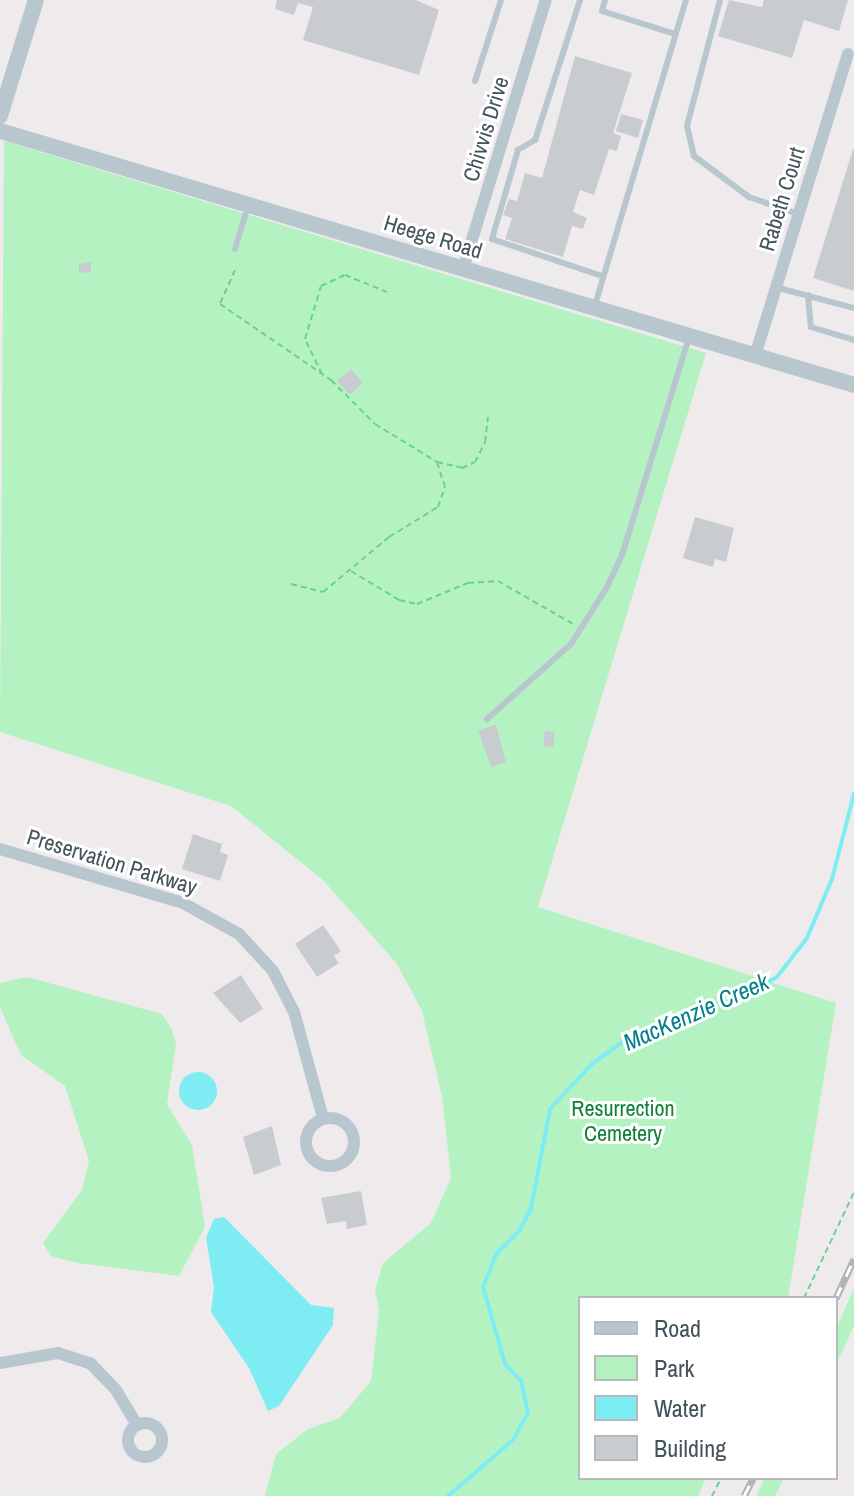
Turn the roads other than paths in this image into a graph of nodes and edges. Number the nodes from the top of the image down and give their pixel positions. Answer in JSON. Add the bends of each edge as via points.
{"nodes":[{"id":1,"x":36,"y":0,"type":"edge"},
{"id":2,"x":501,"y":0,"type":"edge"},
{"id":3,"x":546,"y":0,"type":"edge"},
{"id":4,"x":580,"y":0,"type":"edge"},
{"id":5,"x":605,"y":0,"type":"edge"},
{"id":6,"x":686,"y":0,"type":"edge"},
{"id":7,"x":720,"y":0,"type":"edge"},
{"id":8,"x":675,"y":34,"type":"junction"},
{"id":9,"x":848,"y":54,"type":"dead end"},
{"id":10,"x":475,"y":81,"type":"dead end"},
{"id":11,"x":0,"y":116,"type":"edge"},
{"id":12,"x":0,"y":131,"type":"edge"},
{"id":13,"x":503,"y":142,"type":"junction"},
{"id":14,"x":518,"y":150,"type":"junction"},
{"id":15,"x":248,"y":205,"type":"junction"},
{"id":16,"x":798,"y":214,"type":"junction"},
{"id":17,"x":235,"y":249,"type":"dead end"},
{"id":18,"x":463,"y":269,"type":"junction"},
{"id":19,"x":602,"y":276,"type":"junction"},
{"id":20,"x":775,"y":287,"type":"junction"},
{"id":21,"x":808,"y":295,"type":"junction"},
{"id":22,"x":594,"y":308,"type":"junction"},
{"id":23,"x":854,"y":308,"type":"edge"},
{"id":24,"x":689,"y":337,"type":"junction"},
{"id":25,"x":854,"y":340,"type":"edge"},
{"id":26,"x":755,"y":356,"type":"junction"},
{"id":27,"x":854,"y":385,"type":"edge"},
{"id":28,"x":487,"y":719,"type":"dead end"},
{"id":29,"x":0,"y":849,"type":"edge"},
{"id":30,"x":323,"y":1118,"type":"junction"},
{"id":31,"x":0,"y":1363,"type":"edge"},
{"id":32,"x":137,"y":1425,"type":"dead end"}],
"edges":[{"from":1,"to":11,"type":"street"},
{"from":2,"to":10,"type":"lane"},
{"from":3,"to":13,"type":"street","name":"Chivvis Drive"},
{"from":4,"to":14,"type":"lane","via":[[535,140]]},
{"from":5,"to":8,"type":"lane","via":[[602,11]]},
{"from":6,"to":8,"type":"lane"},
{"from":7,"to":16,"type":"lane","via":[[687,126],[694,156],[749,197]]},
{"from":8,"to":19,"type":"lane"},
{"from":9,"to":16,"type":"street","name":"Rabeth Court"},
{"from":12,"to":15,"type":"street","name":"Heege Road"},
{"from":13,"to":14,"type":"lane"},
{"from":13,"to":18,"type":"street","name":"Chivvis Drive"},
{"from":14,"to":19,"type":"lane","via":[[492,239]]},
{"from":15,"to":17,"type":"lane"},
{"from":15,"to":18,"type":"street","name":"Heege Road"},
{"from":16,"to":20,"type":"street","name":"Rabeth Court"},
{"from":18,"to":22,"type":"street","name":"Heege Road"},
{"from":19,"to":22,"type":"lane"},
{"from":20,"to":21,"type":"lane"},
{"from":20,"to":26,"type":"street","name":"Rabeth Court"},
{"from":21,"to":23,"type":"lane"},
{"from":21,"to":25,"type":"lane","via":[[811,327]]},
{"from":22,"to":24,"type":"street","name":"Heege Road"},
{"from":24,"to":26,"type":"street","name":"Heege Road"},
{"from":24,"to":28,"type":"lane","via":[[622,555],[581,630]]},
{"from":26,"to":27,"type":"street","name":"Heege Road"},
{"from":29,"to":30,"type":"street","name":"Preservation Parkway","via":[[183,903],[239,934],[273,971],[289,1003]]},
{"from":30,"to":30,"type":"street","via":[[344,1122],[353,1134],[350,1155],[339,1165],[318,1164],[305,1146],[307,1132]]},
{"from":31,"to":32,"type":"street","via":[[58,1353],[91,1364],[116,1390]]}]}
